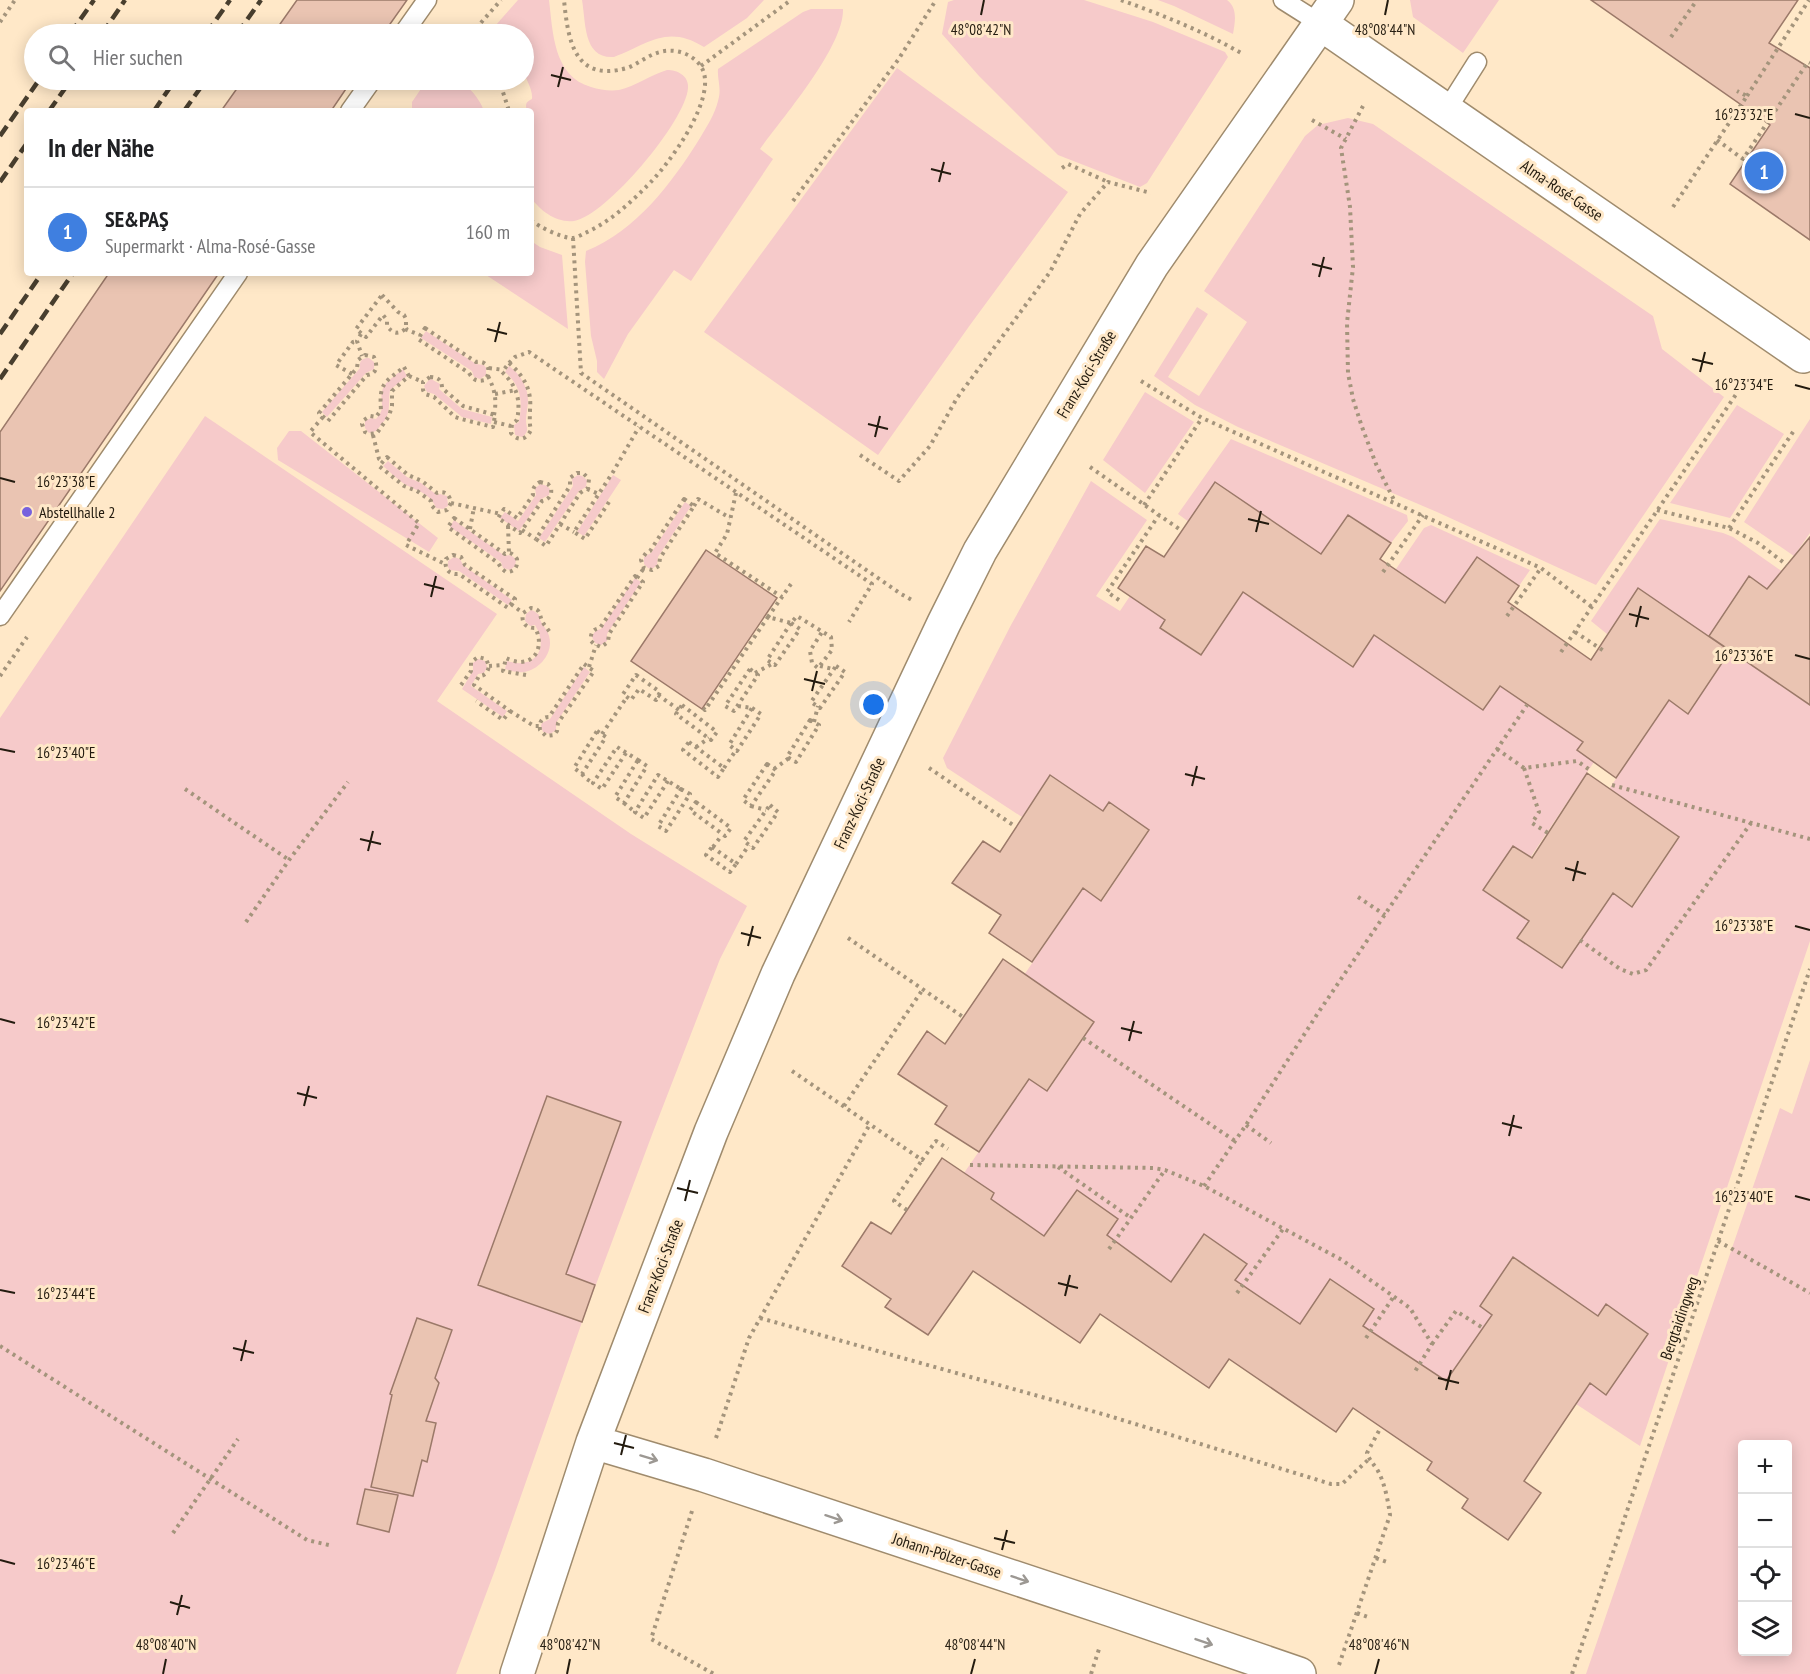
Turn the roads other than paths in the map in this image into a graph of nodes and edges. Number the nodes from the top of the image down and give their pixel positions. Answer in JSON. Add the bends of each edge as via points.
{"nodes":[{"id":1,"x":427,"y":0,"type":"edge"},
{"id":2,"x":1283,"y":0,"type":"edge"},
{"id":3,"x":1329,"y":12,"type":"edge"},
{"id":4,"x":410,"y":24,"type":"edge"},
{"id":5,"x":1477,"y":62,"type":"dead end"},
{"id":6,"x":365,"y":90,"type":"edge"},
{"id":7,"x":352,"y":108,"type":"edge"},
{"id":8,"x":1446,"y":111,"type":"junction"},
{"id":9,"x":236,"y":276,"type":"edge"},
{"id":10,"x":1803,"y":356,"type":"dead end"},
{"id":11,"x":0,"y":616,"type":"edge"},
{"id":12,"x":593,"y":1442,"type":"junction"},
{"id":13,"x":517,"y":1674,"type":"edge"},
{"id":14,"x":1299,"y":1674,"type":"edge"}],
"edges":[{"from":1,"to":4,"type":"lane"},
{"from":2,"to":3,"type":"lane"},
{"from":3,"to":8,"type":"street","name":"Alma-Rosé-Gasse"},
{"from":3,"to":12,"type":"street","name":"Franz-Koci-Straße","via":[[1152,265],[980,551],[778,974],[711,1132]]},
{"from":5,"to":8,"type":"lane"},
{"from":6,"to":7,"type":"lane"},
{"from":8,"to":10,"type":"street","name":"Alma-Rosé-Gasse"},
{"from":9,"to":11,"type":"lane"},
{"from":12,"to":13,"type":"street","name":"Franz-Koci-Straße"},
{"from":12,"to":14,"type":"street","name":"Johann-Pölzer-Gasse","one_way":true,"via":[[704,1475]]}]}
